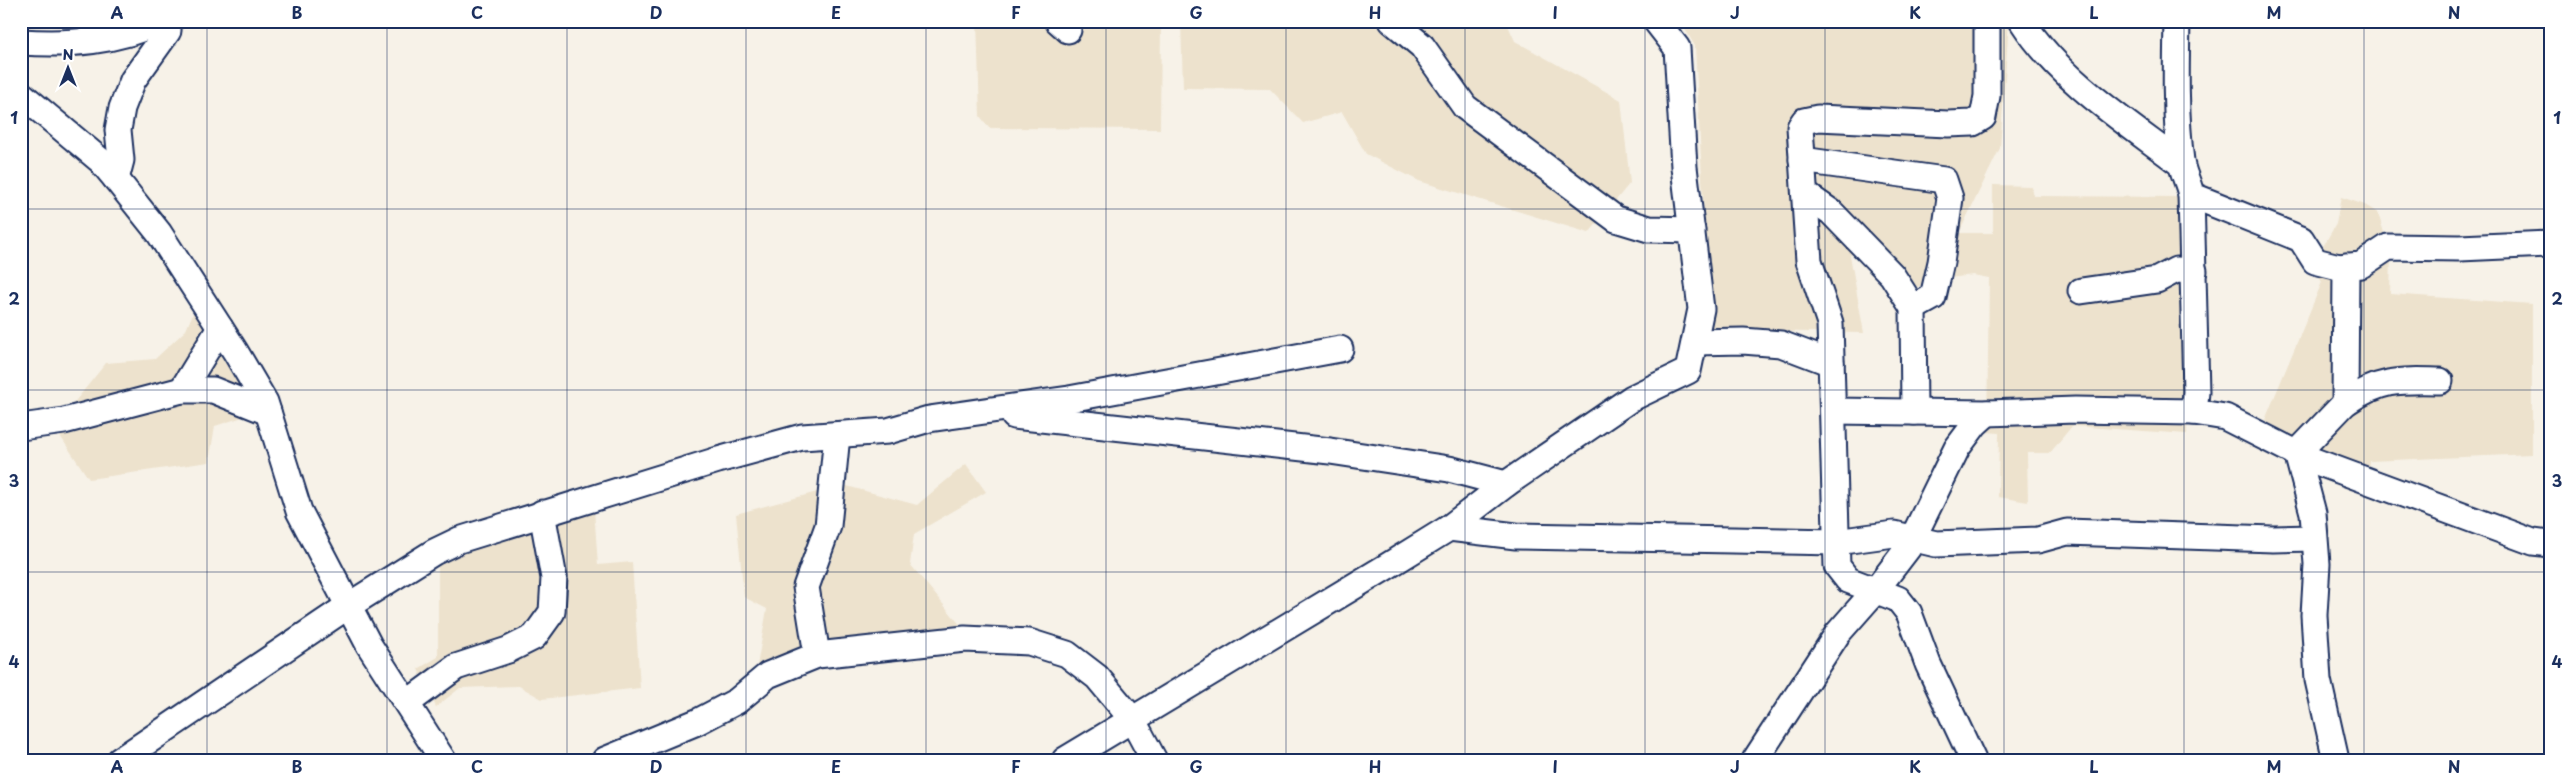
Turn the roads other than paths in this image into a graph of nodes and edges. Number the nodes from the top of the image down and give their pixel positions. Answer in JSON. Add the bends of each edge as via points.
{"nodes":[{"id":1,"x":161,"y":21,"type":"edge"},
{"id":2,"x":168,"y":21,"type":"edge"},
{"id":3,"x":1392,"y":21,"type":"edge"},
{"id":4,"x":1656,"y":21,"type":"edge"},
{"id":5,"x":1987,"y":21,"type":"edge"},
{"id":6,"x":2022,"y":21,"type":"edge"},
{"id":7,"x":2177,"y":21,"type":"edge"},
{"id":8,"x":21,"y":42,"type":"edge"},
{"id":9,"x":21,"y":94,"type":"edge"},
{"id":10,"x":1802,"y":160,"type":"junction"},
{"id":11,"x":2181,"y":164,"type":"junction"},
{"id":12,"x":116,"y":179,"type":"junction"},
{"id":13,"x":1805,"y":194,"type":"junction"},
{"id":14,"x":2191,"y":194,"type":"junction"},
{"id":15,"x":1692,"y":230,"type":"junction"},
{"id":16,"x":2550,"y":244,"type":"edge"},
{"id":17,"x":2346,"y":266,"type":"junction"},
{"id":18,"x":2194,"y":271,"type":"junction"},
{"id":19,"x":2081,"y":291,"type":"dead end"},
{"id":20,"x":1912,"y":308,"type":"junction"},
{"id":21,"x":220,"y":328,"type":"junction"},
{"id":22,"x":1695,"y":342,"type":"junction"},
{"id":23,"x":1340,"y":349,"type":"dead end"},
{"id":24,"x":1832,"y":363,"type":"junction"},
{"id":25,"x":2440,"y":381,"type":"dead end"},
{"id":26,"x":182,"y":390,"type":"junction"},
{"id":27,"x":2345,"y":403,"type":"junction"},
{"id":28,"x":993,"y":410,"type":"junction"},
{"id":29,"x":1833,"y":411,"type":"junction"},
{"id":30,"x":268,"y":412,"type":"junction"},
{"id":31,"x":1914,"y":412,"type":"junction"},
{"id":32,"x":2194,"y":412,"type":"junction"},
{"id":33,"x":1987,"y":414,"type":"junction"},
{"id":34,"x":21,"y":427,"type":"edge"},
{"id":35,"x":837,"y":435,"type":"junction"},
{"id":36,"x":2297,"y":453,"type":"junction"},
{"id":37,"x":1506,"y":484,"type":"junction"},
{"id":38,"x":542,"y":514,"type":"junction"},
{"id":39,"x":1449,"y":528,"type":"junction"},
{"id":40,"x":1913,"y":537,"type":"junction"},
{"id":41,"x":2314,"y":538,"type":"junction"},
{"id":42,"x":1836,"y":542,"type":"junction"},
{"id":43,"x":2550,"y":544,"type":"edge"},
{"id":44,"x":1875,"y":591,"type":"junction"},
{"id":45,"x":348,"y":606,"type":"junction"},
{"id":46,"x":817,"y":655,"type":"junction"},
{"id":47,"x":407,"y":703,"type":"junction"},
{"id":48,"x":1132,"y":719,"type":"junction"},
{"id":49,"x":120,"y":760,"type":"edge"},
{"id":50,"x":443,"y":760,"type":"edge"},
{"id":51,"x":605,"y":760,"type":"edge"},
{"id":52,"x":1064,"y":760,"type":"edge"},
{"id":53,"x":1154,"y":760,"type":"edge"},
{"id":54,"x":1755,"y":760,"type":"edge"},
{"id":55,"x":1973,"y":760,"type":"edge"},
{"id":56,"x":2336,"y":760,"type":"edge"}],
"edges":[{"from":1,"to":8,"type":"lane","via":[[145,29],[80,44]]},
{"from":2,"to":12,"type":"lane","via":[[168,31],[133,80],[122,108],[118,130],[121,160]]},
{"from":3,"to":15,"type":"lane","via":[[1422,46],[1464,107],[1616,219],[1649,229]]},
{"from":4,"to":15,"type":"lane","via":[[1677,48],[1684,167]]},
{"from":5,"to":10,"type":"lane","via":[[1987,96],[1983,117],[1973,123],[1948,124],[1818,118],[1804,121],[1800,127]]},
{"from":6,"to":11,"type":"lane","via":[[2031,36],[2078,84]]},
{"from":7,"to":11,"type":"lane","via":[[2176,89]]},
{"from":9,"to":12,"type":"lane","via":[[101,161]]},
{"from":10,"to":13,"type":"lane"},
{"from":10,"to":20,"type":"lane","via":[[1944,180],[1950,198],[1933,297]]},
{"from":11,"to":14,"type":"lane"},
{"from":12,"to":21,"type":"lane","via":[[159,233]]},
{"from":13,"to":20,"type":"lane","via":[[1832,212],[1892,275]]},
{"from":13,"to":24,"type":"lane","via":[[1809,262],[1830,323]]},
{"from":14,"to":17,"type":"lane","via":[[2301,239],[2315,260]]},
{"from":14,"to":18,"type":"lane"},
{"from":15,"to":22,"type":"lane","via":[[1701,309]]},
{"from":16,"to":17,"type":"lane","via":[[2388,248],[2361,265]]},
{"from":17,"to":27,"type":"lane"},
{"from":18,"to":19,"type":"lane","via":[[2176,270],[2157,280]]},
{"from":18,"to":32,"type":"lane"},
{"from":20,"to":31,"type":"lane"},
{"from":21,"to":26,"type":"lane"},
{"from":21,"to":30,"type":"lane"},
{"from":22,"to":24,"type":"lane","via":[[1781,344]]},
{"from":22,"to":37,"type":"lane","via":[[1688,371],[1632,398]]},
{"from":23,"to":28,"type":"lane"},
{"from":24,"to":29,"type":"lane"},
{"from":25,"to":27,"type":"lane","via":[[2393,380],[2369,388]]},
{"from":26,"to":30,"type":"lane","via":[[213,390]]},
{"from":26,"to":34,"type":"lane","via":[[64,421]]},
{"from":27,"to":36,"type":"lane"},
{"from":28,"to":35,"type":"lane","via":[[929,420],[888,431]]},
{"from":28,"to":37,"type":"lane","via":[[1017,417],[1330,451],[1449,469]]},
{"from":29,"to":31,"type":"lane"},
{"from":29,"to":42,"type":"lane"},
{"from":30,"to":45,"type":"lane","via":[[299,511]]},
{"from":31,"to":33,"type":"lane"},
{"from":32,"to":33,"type":"lane","via":[[2075,410]]},
{"from":32,"to":36,"type":"lane","via":[[2225,417]]},
{"from":33,"to":40,"type":"lane","via":[[1957,448]]},
{"from":35,"to":38,"type":"lane","via":[[802,437]]},
{"from":35,"to":46,"type":"lane","via":[[828,526],[806,587]]},
{"from":36,"to":41,"type":"lane","via":[[2313,513]]},
{"from":36,"to":43,"type":"lane","via":[[2533,542]]},
{"from":37,"to":39,"type":"lane"},
{"from":38,"to":45,"type":"lane","via":[[459,540]]},
{"from":38,"to":47,"type":"lane","via":[[554,578],[552,612],[539,631],[534,637],[508,650],[456,667]]},
{"from":39,"to":42,"type":"lane","via":[[1516,536]]},
{"from":39,"to":48,"type":"lane"},
{"from":40,"to":41,"type":"lane","via":[[1936,544],[2038,540],[2067,532]]},
{"from":40,"to":42,"type":"lane","via":[[1894,534]]},
{"from":40,"to":44,"type":"lane"},
{"from":41,"to":56,"type":"lane","via":[[2318,680]]},
{"from":42,"to":44,"type":"lane","via":[[1837,566],[1848,580]]},
{"from":44,"to":54,"type":"lane","via":[[1838,633]]},
{"from":44,"to":55,"type":"lane","via":[[1898,599],[1909,613],[1928,664]]},
{"from":45,"to":47,"type":"lane"},
{"from":45,"to":49,"type":"lane"},
{"from":46,"to":48,"type":"lane","via":[[964,639],[1029,642],[1068,654],[1097,677]]},
{"from":46,"to":51,"type":"lane","via":[[768,675],[737,701],[697,722]]},
{"from":47,"to":50,"type":"lane"},
{"from":48,"to":52,"type":"lane"},
{"from":48,"to":53,"type":"lane"}]}
